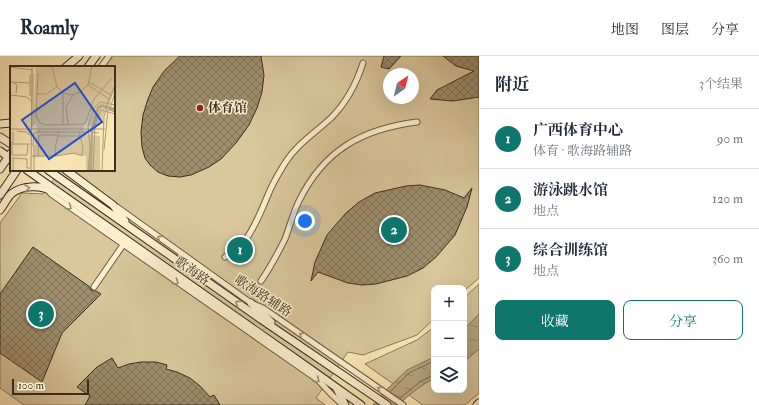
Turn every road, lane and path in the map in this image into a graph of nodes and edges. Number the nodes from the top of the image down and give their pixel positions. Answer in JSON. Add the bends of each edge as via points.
{"nodes":[{"id":1,"x":74,"y":56,"type":"edge"},
{"id":2,"x":80,"y":56,"type":"edge"},
{"id":3,"x":96,"y":56,"type":"edge"},
{"id":4,"x":109,"y":56,"type":"edge"},
{"id":5,"x":363,"y":63,"type":"dead end"},
{"id":6,"x":69,"y":66,"type":"edge"},
{"id":7,"x":70,"y":66,"type":"edge"},
{"id":8,"x":89,"y":66,"type":"edge"},
{"id":9,"x":102,"y":66,"type":"edge"},
{"id":10,"x":417,"y":122,"type":"dead end"},
{"id":11,"x":10,"y":123,"type":"edge"},
{"id":12,"x":0,"y":124,"type":"edge"},
{"id":13,"x":1,"y":136,"type":"edge"},
{"id":14,"x":10,"y":143,"type":"edge"},
{"id":15,"x":0,"y":151,"type":"edge"},
{"id":16,"x":10,"y":156,"type":"edge"},
{"id":17,"x":0,"y":169,"type":"edge"},
{"id":18,"x":16,"y":171,"type":"edge"},
{"id":19,"x":28,"y":171,"type":"edge"},
{"id":20,"x":49,"y":171,"type":"edge"},
{"id":21,"x":67,"y":171,"type":"edge"},
{"id":22,"x":42,"y":180,"type":"junction"},
{"id":23,"x":47,"y":189,"type":"junction"},
{"id":24,"x":0,"y":195,"type":"edge"},
{"id":25,"x":63,"y":195,"type":"junction"},
{"id":26,"x":113,"y":205,"type":"junction"},
{"id":27,"x":0,"y":210,"type":"edge"},
{"id":28,"x":128,"y":226,"type":"junction"},
{"id":29,"x":123,"y":245,"type":"junction"},
{"id":30,"x":225,"y":257,"type":"dead end"},
{"id":31,"x":261,"y":281,"type":"dead end"},
{"id":32,"x":94,"y":287,"type":"dead end"},
{"id":33,"x":251,"y":303,"type":"junction"},
{"id":34,"x":285,"y":335,"type":"junction"},
{"id":35,"x":340,"y":397,"type":"junction"},
{"id":36,"x":344,"y":405,"type":"edge"},
{"id":37,"x":361,"y":405,"type":"edge"},
{"id":38,"x":387,"y":405,"type":"edge"},
{"id":39,"x":403,"y":405,"type":"edge"}],
"edges":[{"from":1,"to":6,"type":"street"},
{"from":2,"to":7,"type":"main road"},
{"from":3,"to":8,"type":"main road"},
{"from":4,"to":9,"type":"street"},
{"from":5,"to":30,"type":"street","via":[[347,99],[330,119],[298,146],[268,195],[253,229],[236,250]]},
{"from":10,"to":31,"type":"street","via":[[396,125],[362,137],[348,144],[322,164],[298,202],[284,239]]},
{"from":11,"to":12,"type":"main road"},
{"from":13,"to":14,"type":"main road"},
{"from":15,"to":16,"type":"main road"},
{"from":16,"to":17,"type":"main road"},
{"from":18,"to":24,"type":"main road"},
{"from":19,"to":22,"type":"main road","name":"歌海路"},
{"from":20,"to":28,"type":"main road","name":"歌海路"},
{"from":21,"to":26,"type":"main road"},
{"from":22,"to":23,"type":"street"},
{"from":22,"to":25,"type":"main road","name":"歌海路"},
{"from":23,"to":25,"type":"main road"},
{"from":27,"to":23,"type":"main road","one_way":true,"via":[[12,194],[20,189]]},
{"from":23,"to":29,"type":"street","one_way":true,"via":[[50,194]]},
{"from":25,"to":35,"type":"main road","name":"歌海路","via":[[335,387]]},
{"from":26,"to":28,"type":"main road"},
{"from":33,"to":26,"type":"street","name":"歌海路辅路","one_way":true},
{"from":34,"to":28,"type":"main road","name":"歌海路","one_way":true},
{"from":29,"to":32,"type":"street"},
{"from":29,"to":35,"type":"street","one_way":true},
{"from":33,"to":34,"type":"main road"},
{"from":39,"to":33,"type":"street","name":"歌海路辅路","one_way":true,"via":[[263,308]]},
{"from":34,"to":38,"type":"main road","name":"歌海路"},
{"from":35,"to":36,"type":"main road"},
{"from":35,"to":37,"type":"main road","name":"歌海路"}]}
